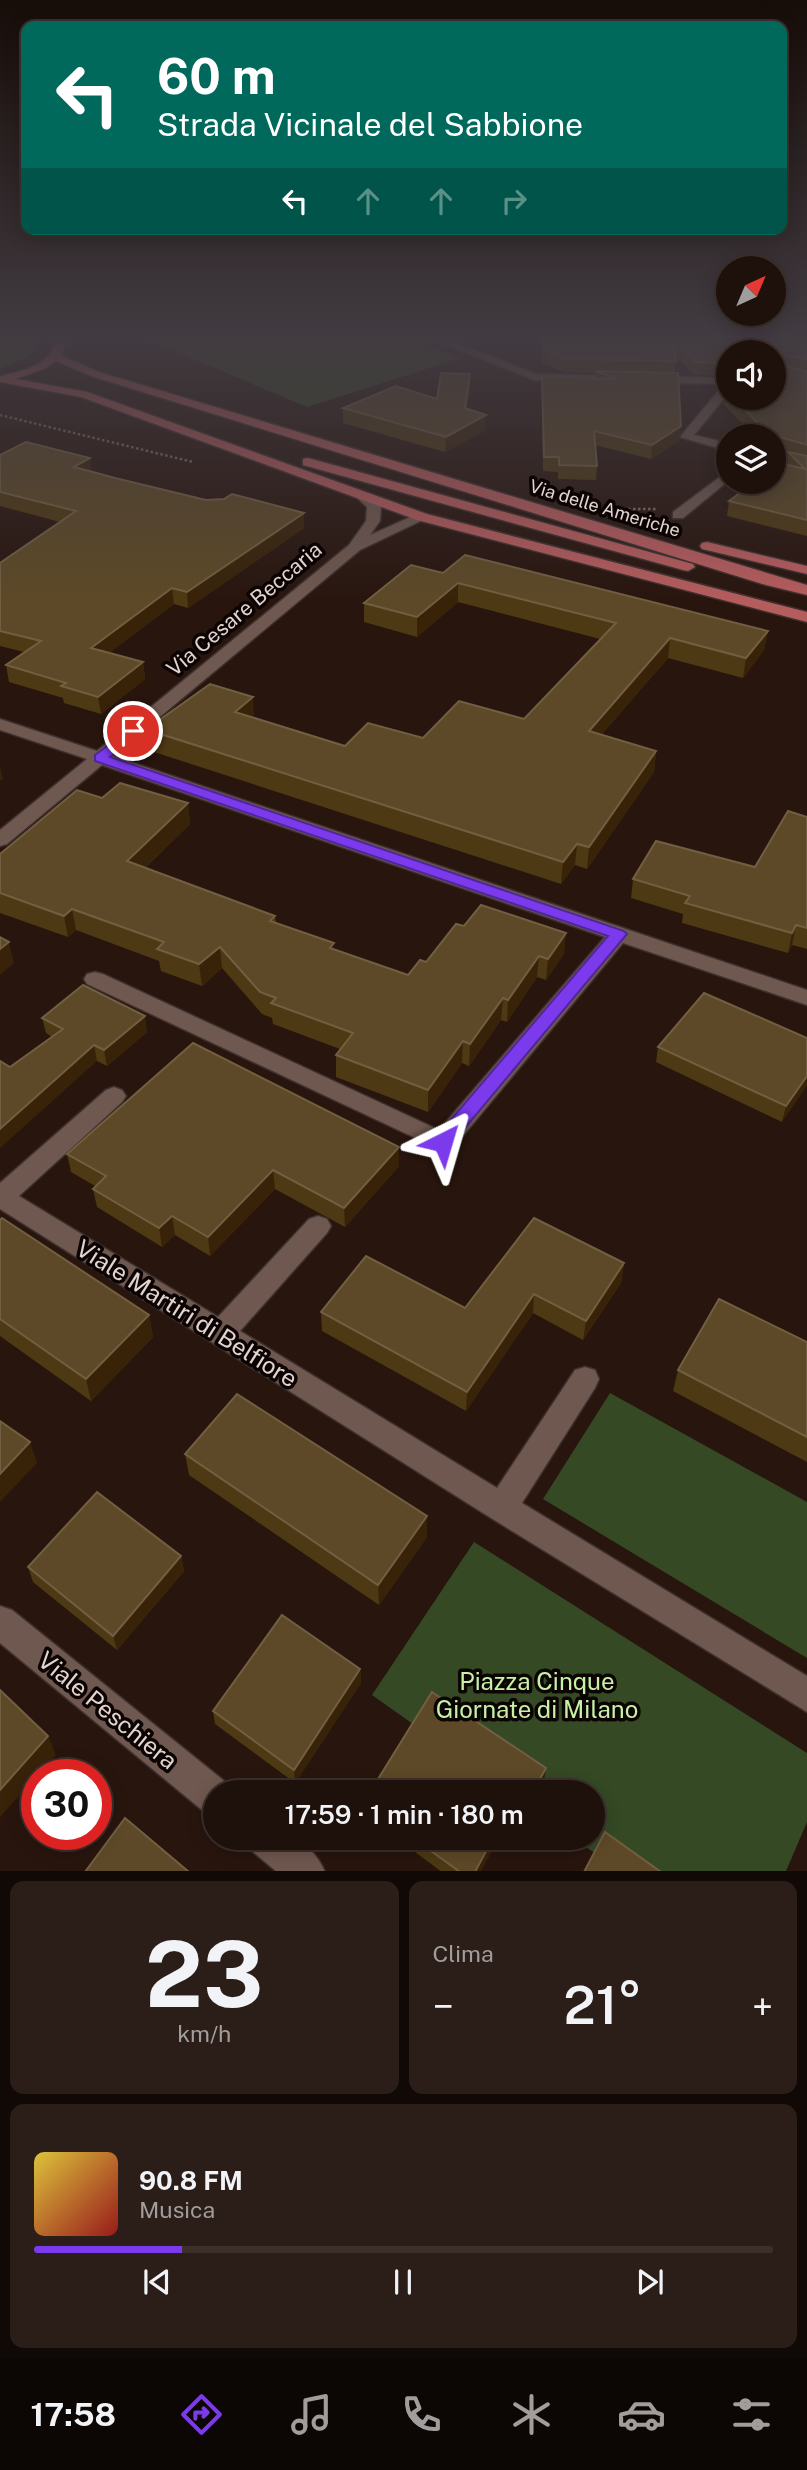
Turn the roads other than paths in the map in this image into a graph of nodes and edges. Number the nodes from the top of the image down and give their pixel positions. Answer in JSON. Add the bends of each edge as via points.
{"nodes":[{"id":1,"x":179,"y":426,"type":"edge"},
{"id":2,"x":182,"y":426,"type":"edge"},
{"id":3,"x":267,"y":426,"type":"edge"},
{"id":4,"x":695,"y":426,"type":"edge"},
{"id":5,"x":716,"y":444,"type":"edge"},
{"id":6,"x":786,"y":460,"type":"edge"},
{"id":7,"x":807,"y":465,"type":"edge"},
{"id":8,"x":716,"y":485,"type":"edge"},
{"id":9,"x":361,"y":495,"type":"junction"},
{"id":10,"x":498,"y":496,"type":"junction"},
{"id":11,"x":678,"y":515,"type":"dead end"},
{"id":12,"x":422,"y":517,"type":"junction"},
{"id":13,"x":529,"y":523,"type":"junction"},
{"id":14,"x":355,"y":547,"type":"junction"},
{"id":15,"x":807,"y":570,"type":"edge"},
{"id":16,"x":783,"y":584,"type":"junction"},
{"id":17,"x":807,"y":590,"type":"edge"},
{"id":18,"x":807,"y":617,"type":"edge"},
{"id":19,"x":0,"y":724,"type":"edge"},
{"id":20,"x":100,"y":758,"type":"junction"},
{"id":21,"x":0,"y":840,"type":"edge"},
{"id":22,"x":619,"y":934,"type":"junction"},
{"id":23,"x":96,"y":979,"type":"dead end"},
{"id":24,"x":807,"y":999,"type":"edge"},
{"id":25,"x":114,"y":1096,"type":"dead end"},
{"id":26,"x":318,"y":1226,"type":"dead end"},
{"id":27,"x":220,"y":1334,"type":"junction"},
{"id":28,"x":585,"y":1379,"type":"dead end"},
{"id":29,"x":502,"y":1508,"type":"junction"},
{"id":30,"x":0,"y":1622,"type":"edge"},
{"id":31,"x":807,"y":1695,"type":"edge"},
{"id":32,"x":203,"y":1787,"type":"edge"},
{"id":33,"x":280,"y":1850,"type":"edge"},
{"id":34,"x":307,"y":1871,"type":"edge"}],
"edges":[{"from":1,"to":9,"type":"main road"},
{"from":2,"to":13,"type":"main road","name":"Via delle Americhe"},
{"from":3,"to":10,"type":"main road","name":"Via delle Americhe"},
{"from":4,"to":5,"type":"street","via":[[686,437]]},
{"from":6,"to":7,"type":"street"},
{"from":8,"to":11,"type":"street"},
{"from":9,"to":12,"type":"main road"},
{"from":9,"to":14,"type":"street","name":"Via Cesare Beccaria","via":[[374,506],[373,521]]},
{"from":10,"to":15,"type":"main road"},
{"from":10,"to":16,"type":"main road","name":"Via delle Americhe"},
{"from":12,"to":13,"type":"main road","via":[[465,513]]},
{"from":12,"to":14,"type":"street","name":"Via Cesare Beccaria"},
{"from":12,"to":18,"type":"main road"},
{"from":13,"to":16,"type":"main road","name":"Via delle Americhe","via":[[677,565]]},
{"from":14,"to":20,"type":"street","name":"Via Cesare Beccaria"},
{"from":16,"to":17,"type":"main road","name":"Via delle Americhe"},
{"from":19,"to":20,"type":"street"},
{"from":20,"to":21,"type":"street","name":"Via Cesare Beccaria"},
{"from":20,"to":22,"type":"street"},
{"from":22,"to":23,"type":"street","via":[[443,1142]]},
{"from":22,"to":24,"type":"street"},
{"from":25,"to":27,"type":"street","name":"Viale Martiri di Belfiore","via":[[1,1197]]},
{"from":26,"to":27,"type":"street"},
{"from":27,"to":29,"type":"street","name":"Viale Martiri di Belfiore"},
{"from":28,"to":29,"type":"street"},
{"from":29,"to":31,"type":"street"},
{"from":30,"to":32,"type":"street","name":"Viale Peschiera"},
{"from":33,"to":34,"type":"street"}]}
